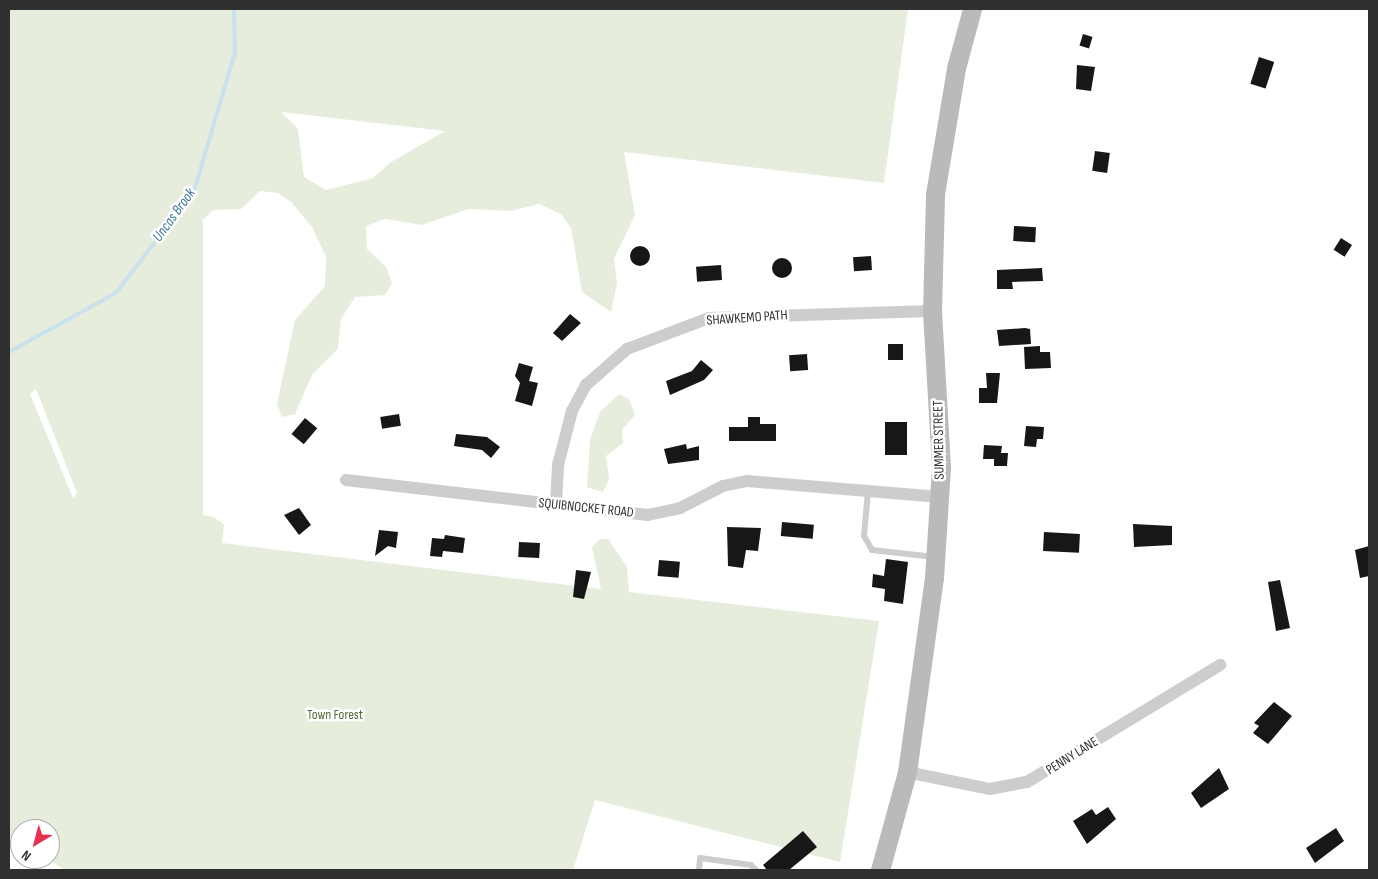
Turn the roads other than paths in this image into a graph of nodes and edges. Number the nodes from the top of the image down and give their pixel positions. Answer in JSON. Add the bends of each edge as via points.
{"nodes":[{"id":1,"x":972,"y":9,"type":"edge"},
{"id":2,"x":932,"y":311,"type":"junction"},
{"id":3,"x":346,"y":480,"type":"dead end"},
{"id":4,"x":868,"y":490,"type":"junction"},
{"id":5,"x":940,"y":497,"type":"junction"},
{"id":6,"x":556,"y":504,"type":"junction"},
{"id":7,"x":936,"y":557,"type":"junction"},
{"id":8,"x":1220,"y":665,"type":"dead end"},
{"id":9,"x":907,"y":772,"type":"junction"},
{"id":10,"x":699,"y":870,"type":"edge"},
{"id":11,"x":756,"y":870,"type":"edge"},
{"id":12,"x":880,"y":870,"type":"edge"}],
"edges":[{"from":1,"to":2,"type":"main road","name":"SUMMER STREET","via":[[956,68],[936,184]]},
{"from":2,"to":5,"type":"main road","name":"SUMMER STREET"},
{"from":2,"to":6,"type":"street","name":"SHAWKEMO PATH","via":[[709,318],[627,349],[586,385],[572,411],[558,465]]},
{"from":3,"to":6,"type":"street","name":"SQUIBNOCKET ROAD"},
{"from":4,"to":5,"type":"street","name":"SQUIBNOCKET ROAD"},
{"from":4,"to":6,"type":"street","name":"SQUIBNOCKET ROAD","via":[[747,481],[723,486],[680,508],[648,515]]},
{"from":4,"to":7,"type":"lane","via":[[864,536],[872,550]]},
{"from":5,"to":7,"type":"main road","name":"SUMMER STREET"},
{"from":7,"to":9,"type":"main road","name":"SUMMER STREET"},
{"from":8,"to":9,"type":"street","name":"PENNY LANE","via":[[1027,782],[990,789]]},
{"from":9,"to":12,"type":"main road","name":"SUMMER STREET"},
{"from":10,"to":11,"type":"lane","via":[[700,858],[751,866]]}]}
